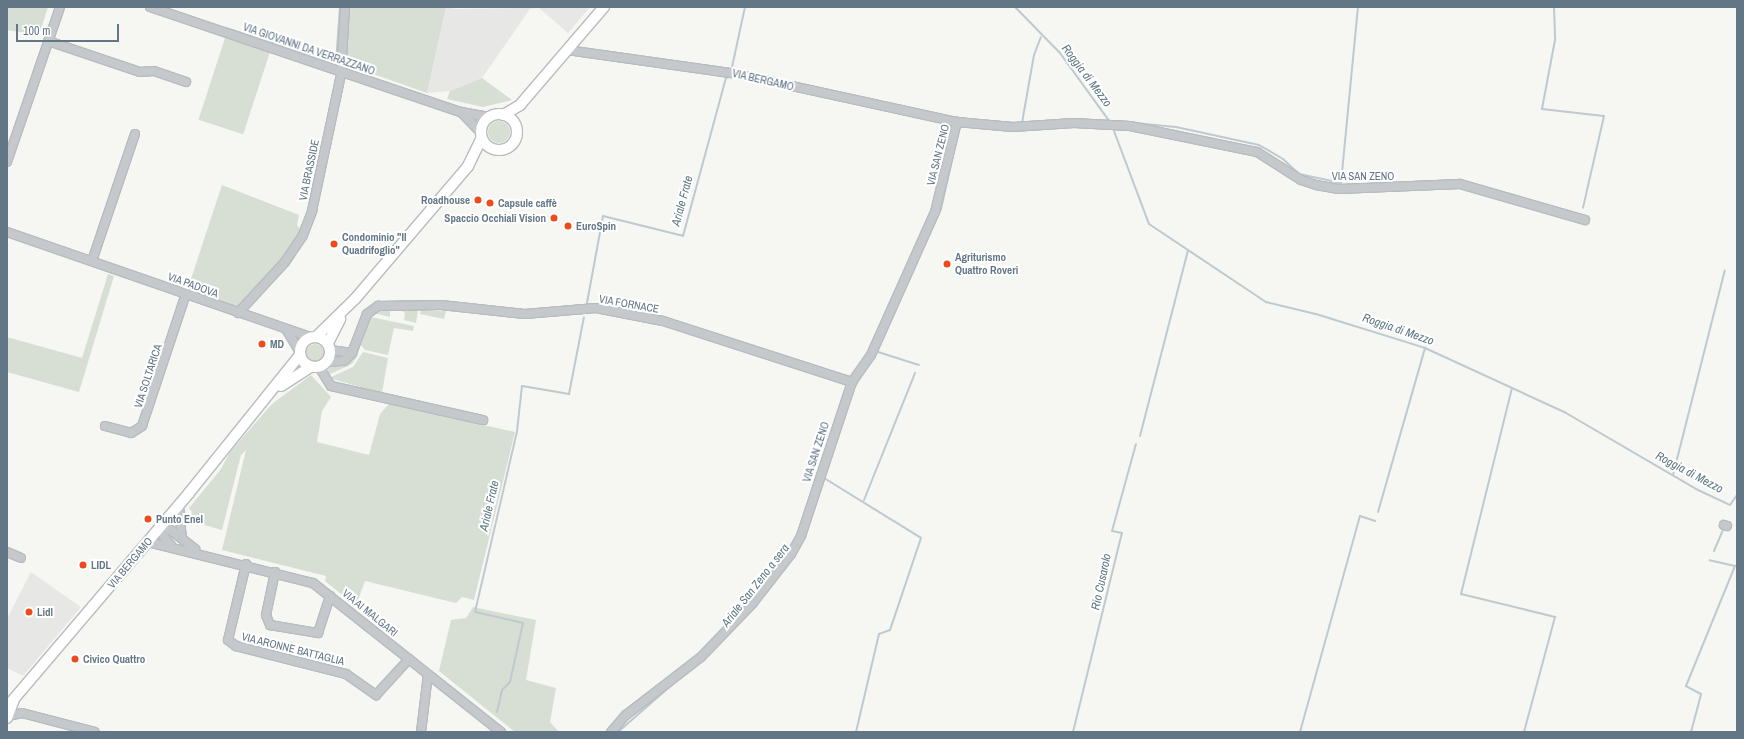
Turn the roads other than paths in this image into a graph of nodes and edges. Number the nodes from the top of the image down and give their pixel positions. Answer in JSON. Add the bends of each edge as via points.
{"nodes":[{"id":1,"x":60,"y":7,"type":"edge"},
{"id":2,"x":150,"y":7,"type":"edge"},
{"id":3,"x":345,"y":7,"type":"edge"},
{"id":4,"x":604,"y":7,"type":"edge"},
{"id":5,"x":48,"y":41,"type":"junction"},
{"id":6,"x":567,"y":50,"type":"junction"},
{"id":7,"x":341,"y":71,"type":"junction"},
{"id":8,"x":186,"y":82,"type":"dead end"},
{"id":9,"x":520,"y":105,"type":"junction"},
{"id":10,"x":461,"y":112,"type":"junction"},
{"id":11,"x":503,"y":114,"type":"junction"},
{"id":12,"x":488,"y":117,"type":"junction"},
{"id":13,"x":956,"y":122,"type":"junction"},
{"id":14,"x":515,"y":125,"type":"junction"},
{"id":15,"x":135,"y":134,"type":"dead end"},
{"id":16,"x":481,"y":135,"type":"junction"},
{"id":17,"x":489,"y":148,"type":"junction"},
{"id":18,"x":7,"y":162,"type":"edge"},
{"id":19,"x":468,"y":166,"type":"junction"},
{"id":20,"x":1586,"y":220,"type":"dead end"},
{"id":21,"x":7,"y":232,"type":"edge"},
{"id":22,"x":92,"y":261,"type":"junction"},
{"id":23,"x":186,"y":294,"type":"junction"},
{"id":24,"x":348,"y":306,"type":"junction"},
{"id":25,"x":238,"y":313,"type":"junction"},
{"id":26,"x":286,"y":329,"type":"junction"},
{"id":27,"x":313,"y":337,"type":"junction"},
{"id":28,"x":329,"y":347,"type":"junction"},
{"id":29,"x":300,"y":353,"type":"junction"},
{"id":30,"x":352,"y":353,"type":"junction"},
{"id":31,"x":319,"y":365,"type":"junction"},
{"id":32,"x":852,"y":382,"type":"junction"},
{"id":33,"x":276,"y":389,"type":"junction"},
{"id":34,"x":483,"y":420,"type":"dead end"},
{"id":35,"x":105,"y":426,"type":"dead end"},
{"id":36,"x":179,"y":506,"type":"junction"},
{"id":37,"x":163,"y":524,"type":"junction"},
{"id":38,"x":182,"y":539,"type":"junction"},
{"id":39,"x":148,"y":542,"type":"junction"},
{"id":40,"x":172,"y":546,"type":"junction"},
{"id":41,"x":7,"y":552,"type":"edge"},
{"id":42,"x":203,"y":553,"type":"junction"},
{"id":43,"x":21,"y":558,"type":"dead end"},
{"id":44,"x":246,"y":564,"type":"junction"},
{"id":45,"x":275,"y":572,"type":"junction"},
{"id":46,"x":330,"y":596,"type":"junction"},
{"id":47,"x":410,"y":659,"type":"junction"},
{"id":48,"x":428,"y":674,"type":"junction"},
{"id":49,"x":11,"y":707,"type":"edge"},
{"id":50,"x":22,"y":712,"type":"junction"},
{"id":51,"x":95,"y":732,"type":"edge"},
{"id":52,"x":421,"y":732,"type":"edge"},
{"id":53,"x":501,"y":732,"type":"edge"},
{"id":54,"x":611,"y":732,"type":"edge"}],
"edges":[{"from":1,"to":5,"type":"street"},
{"from":2,"to":7,"type":"street","name":"VIA GIOVANNI DA VERRAZZANO"},
{"from":3,"to":7,"type":"street","name":"VIA BRASSIDE"},
{"from":4,"to":6,"type":"main road"},
{"from":5,"to":8,"type":"street","via":[[140,72],[154,71]]},
{"from":5,"to":18,"type":"street"},
{"from":6,"to":9,"type":"main road"},
{"from":6,"to":13,"type":"street","name":"VIA BERGAMO","via":[[737,74]]},
{"from":7,"to":10,"type":"street","name":"VIA GIOVANNI DA VERRAZZANO"},
{"from":7,"to":25,"type":"street","name":"VIA BRASSIDE","via":[[312,211],[304,233],[284,262]]},
{"from":9,"to":11,"type":"main road"},
{"from":9,"to":14,"type":"main road"},
{"from":10,"to":12,"type":"street","name":"VIA GIOVANNI DA VERRAZZANO"},
{"from":10,"to":16,"type":"street","name":"VIA GIOVANNI DA VERRAZZANO"},
{"from":11,"to":12,"type":"main road"},
{"from":11,"to":14,"type":"main road"},
{"from":12,"to":16,"type":"main road","name":"VIA BERGAMO"},
{"from":13,"to":20,"type":"street","name":"VIA SAN ZENO","via":[[1013,127],[1074,123],[1130,126],[1257,152],[1301,180],[1316,185],[1339,189],[1460,184]]},
{"from":13,"to":32,"type":"street","name":"VIA SAN ZENO","via":[[949,162],[925,236],[879,332],[871,355]]},
{"from":14,"to":17,"type":"main road","via":[[517,135],[512,145],[501,150]]},
{"from":15,"to":22,"type":"street"},
{"from":16,"to":17,"type":"main road"},
{"from":16,"to":19,"type":"main road","name":"VIA BERGAMO"},
{"from":17,"to":19,"type":"main road","name":"VIA BERGAMO"},
{"from":19,"to":24,"type":"main road","name":"VIA BERGAMO"},
{"from":21,"to":22,"type":"street","name":"VIA PADOVA"},
{"from":22,"to":23,"type":"street","name":"VIA PADOVA"},
{"from":23,"to":25,"type":"street","name":"VIA PADOVA"},
{"from":23,"to":35,"type":"street","name":"VIA SOLTARICA","via":[[142,426],[131,433]]},
{"from":24,"to":27,"type":"main road","name":"VIA BERGAMO"},
{"from":24,"to":28,"type":"main road","name":"VIA BERGAMO"},
{"from":25,"to":26,"type":"street","name":"VIA PADOVA"},
{"from":26,"to":27,"type":"street","name":"VIA PADOVA"},
{"from":26,"to":29,"type":"street"},
{"from":27,"to":28,"type":"main road"},
{"from":27,"to":29,"type":"main road","name":"VIA BERGAMO"},
{"from":28,"to":30,"type":"street"},
{"from":28,"to":31,"type":"main road","name":"VIA BERGAMO"},
{"from":29,"to":31,"type":"main road"},
{"from":29,"to":33,"type":"main road","name":"VIA BERGAMO"},
{"from":30,"to":31,"type":"street","via":[[344,360]]},
{"from":30,"to":32,"type":"street","name":"VIA FORNACE","via":[[367,314],[378,306],[441,305],[525,314],[596,308],[663,321]]},
{"from":31,"to":33,"type":"main road","name":"VIA BERGAMO"},
{"from":31,"to":34,"type":"street","via":[[331,386]]},
{"from":32,"to":54,"type":"street","name":"VIA SAN ZENO","via":[[801,536],[791,554],[752,604],[701,657],[626,716]]},
{"from":33,"to":36,"type":"main road","name":"VIA BERGAMO"},
{"from":36,"to":37,"type":"main road","name":"VIA BERGAMO"},
{"from":36,"to":38,"type":"street"},
{"from":37,"to":38,"type":"street","name":"VIA AI MALGARI"},
{"from":37,"to":39,"type":"main road","name":"VIA BERGAMO"},
{"from":37,"to":40,"type":"street","via":[[164,537]]},
{"from":38,"to":42,"type":"street","name":"VIA AI MALGARI"},
{"from":39,"to":40,"type":"street","name":"VIA AI MALGARI"},
{"from":39,"to":49,"type":"main road","name":"VIA BERGAMO"},
{"from":40,"to":42,"type":"street","name":"VIA AI MALGARI"},
{"from":41,"to":43,"type":"street"},
{"from":42,"to":44,"type":"street","name":"VIA AI MALGARI"},
{"from":44,"to":45,"type":"street","name":"VIA AI MALGARI"},
{"from":44,"to":47,"type":"street","name":"VIA ARONNE BATTAGLIA","via":[[228,640],[236,646],[346,674],[376,695]]},
{"from":45,"to":46,"type":"street","name":"VIA AI MALGARI","via":[[308,580]]},
{"from":45,"to":46,"type":"street","via":[[266,615],[270,625],[318,633]]},
{"from":46,"to":47,"type":"street","name":"VIA AI MALGARI"},
{"from":47,"to":48,"type":"street","name":"VIA AI MALGARI"},
{"from":48,"to":52,"type":"street"},
{"from":48,"to":53,"type":"street","name":"VIA AI MALGARI"},
{"from":49,"to":50,"type":"street"},
{"from":49,"to":50,"type":"street","via":[[18,705]]},
{"from":50,"to":51,"type":"street"}]}
